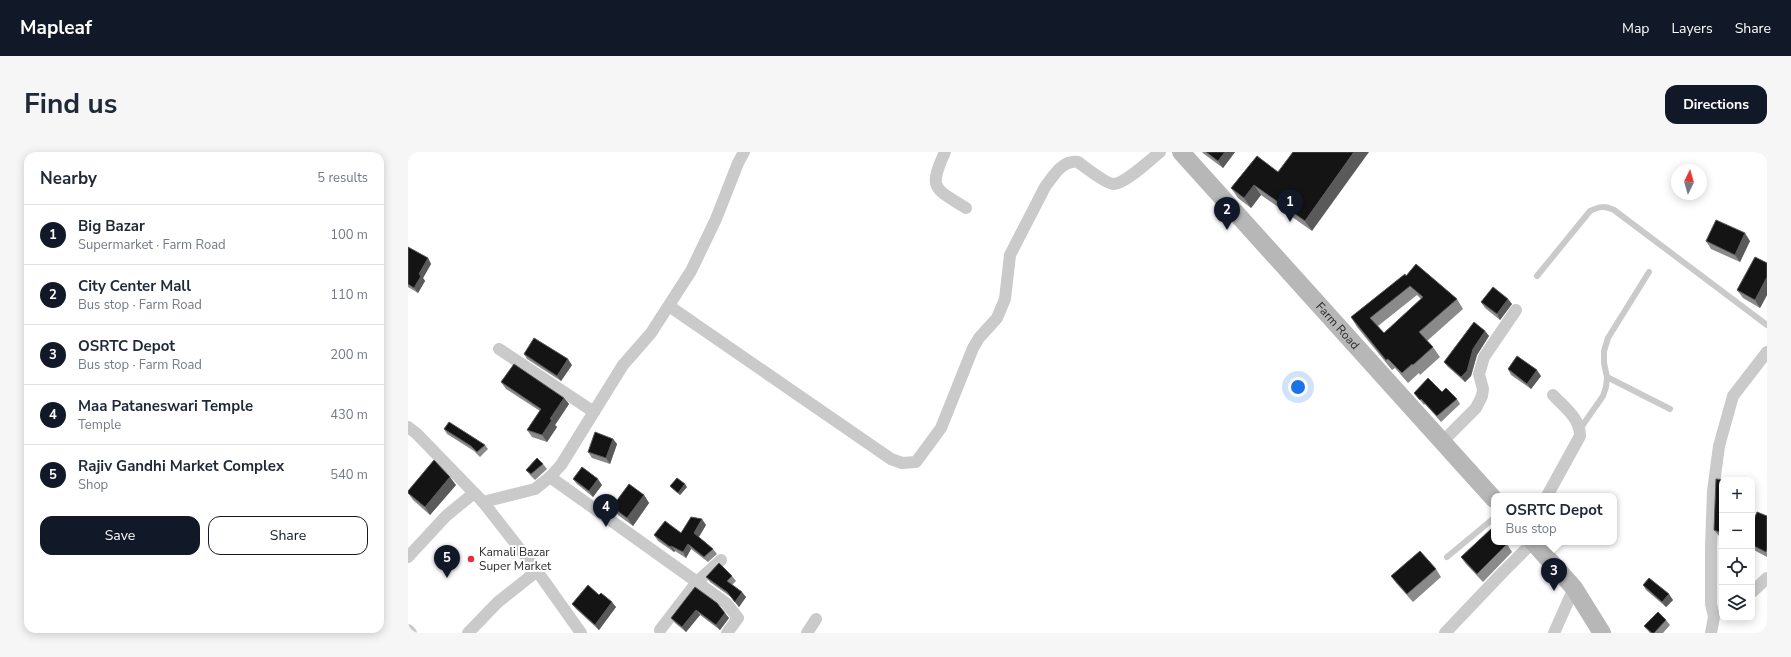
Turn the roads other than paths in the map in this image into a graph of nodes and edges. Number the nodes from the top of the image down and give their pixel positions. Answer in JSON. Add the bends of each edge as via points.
{"nodes":[{"id":1,"x":744,"y":152,"type":"edge"},
{"id":2,"x":946,"y":152,"type":"edge"},
{"id":3,"x":1160,"y":152,"type":"edge"},
{"id":4,"x":1181,"y":152,"type":"edge"},
{"id":5,"x":966,"y":208,"type":"dead end"},
{"id":6,"x":1649,"y":272,"type":"dead end"},
{"id":7,"x":1537,"y":276,"type":"dead end"},
{"id":8,"x":669,"y":306,"type":"junction"},
{"id":9,"x":1516,"y":310,"type":"dead end"},
{"id":10,"x":1767,"y":325,"type":"edge"},
{"id":11,"x":499,"y":349,"type":"dead end"},
{"id":12,"x":1767,"y":352,"type":"edge"},
{"id":13,"x":1608,"y":377,"type":"junction"},
{"id":14,"x":1554,"y":395,"type":"dead end"},
{"id":15,"x":1670,"y":409,"type":"dead end"},
{"id":16,"x":594,"y":412,"type":"junction"},
{"id":17,"x":408,"y":427,"type":"edge"},
{"id":18,"x":1580,"y":428,"type":"junction"},
{"id":19,"x":1442,"y":442,"type":"junction"},
{"id":20,"x":550,"y":477,"type":"junction"},
{"id":21,"x":474,"y":493,"type":"junction"},
{"id":22,"x":1549,"y":493,"type":"edge"},
{"id":23,"x":1491,"y":496,"type":"edge"},
{"id":24,"x":483,"y":502,"type":"junction"},
{"id":25,"x":1491,"y":521,"type":"edge"},
{"id":26,"x":1530,"y":545,"type":"edge"},
{"id":27,"x":1536,"y":545,"type":"edge"},
{"id":28,"x":408,"y":557,"type":"edge"},
{"id":29,"x":1447,"y":558,"type":"dead end"},
{"id":30,"x":721,"y":560,"type":"dead end"},
{"id":31,"x":537,"y":570,"type":"junction"},
{"id":32,"x":1767,"y":578,"type":"edge"},
{"id":33,"x":697,"y":582,"type":"junction"},
{"id":34,"x":1574,"y":588,"type":"junction"},
{"id":35,"x":1755,"y":589,"type":"edge"},
{"id":36,"x":816,"y":619,"type":"dead end"},
{"id":37,"x":1715,"y":623,"type":"edge"},
{"id":38,"x":408,"y":630,"type":"edge"},
{"id":39,"x":660,"y":630,"type":"dead end"},
{"id":40,"x":577,"y":631,"type":"edge"},
{"id":41,"x":411,"y":633,"type":"edge"},
{"id":42,"x":468,"y":633,"type":"edge"},
{"id":43,"x":727,"y":633,"type":"edge"},
{"id":44,"x":807,"y":633,"type":"edge"},
{"id":45,"x":1445,"y":633,"type":"edge"},
{"id":46,"x":1554,"y":633,"type":"edge"},
{"id":47,"x":1602,"y":633,"type":"edge"}],
"edges":[{"from":1,"to":8,"type":"street","via":[[691,271]]},
{"from":2,"to":5,"type":"street","via":[[935,176],[936,185],[940,192]]},
{"from":3,"to":8,"type":"street","via":[[1123,181],[1114,184],[1078,162],[1072,161],[1066,163],[1051,178],[1010,255],[1005,299],[997,318],[973,348],[941,428],[916,462],[902,463],[891,460]]},
{"from":4,"to":19,"type":"main road","name":"Farm Road"},
{"from":6,"to":13,"type":"lane","via":[[1608,338],[1604,351]]},
{"from":7,"to":10,"type":"lane","via":[[1590,211],[1605,206],[1614,210]]},
{"from":8,"to":16,"type":"street","via":[[651,333],[623,365]]},
{"from":9,"to":19,"type":"street","via":[[1484,357],[1479,374],[1482,389],[1480,402]]},
{"from":11,"to":16,"type":"street"},
{"from":12,"to":37,"type":"street","via":[[1733,396],[1719,446],[1713,491],[1711,546],[1711,604]]},
{"from":13,"to":15,"type":"lane"},
{"from":13,"to":18,"type":"lane","via":[[1603,396]]},
{"from":14,"to":18,"type":"street","via":[[1577,420]]},
{"from":16,"to":20,"type":"street","via":[[568,455]]},
{"from":17,"to":21,"type":"street"},
{"from":18,"to":22,"type":"street","via":[[1580,436]]},
{"from":19,"to":23,"type":"main road","name":"Farm Road"},
{"from":20,"to":24,"type":"street","via":[[535,489]]},
{"from":20,"to":33,"type":"street"},
{"from":21,"to":24,"type":"street"},
{"from":21,"to":28,"type":"street","via":[[446,516]]},
{"from":24,"to":31,"type":"street"},
{"from":25,"to":29,"type":"lane"},
{"from":26,"to":45,"type":"street"},
{"from":27,"to":34,"type":"main road"},
{"from":30,"to":33,"type":"street"},
{"from":31,"to":40,"type":"street"},
{"from":31,"to":42,"type":"street","via":[[498,602]]},
{"from":32,"to":35,"type":"street"},
{"from":33,"to":39,"type":"street"},
{"from":33,"to":43,"type":"street","via":[[726,603],[738,618]]},
{"from":34,"to":46,"type":"street"},
{"from":34,"to":47,"type":"main road"},
{"from":36,"to":44,"type":"street"},
{"from":38,"to":41,"type":"street"}]}
